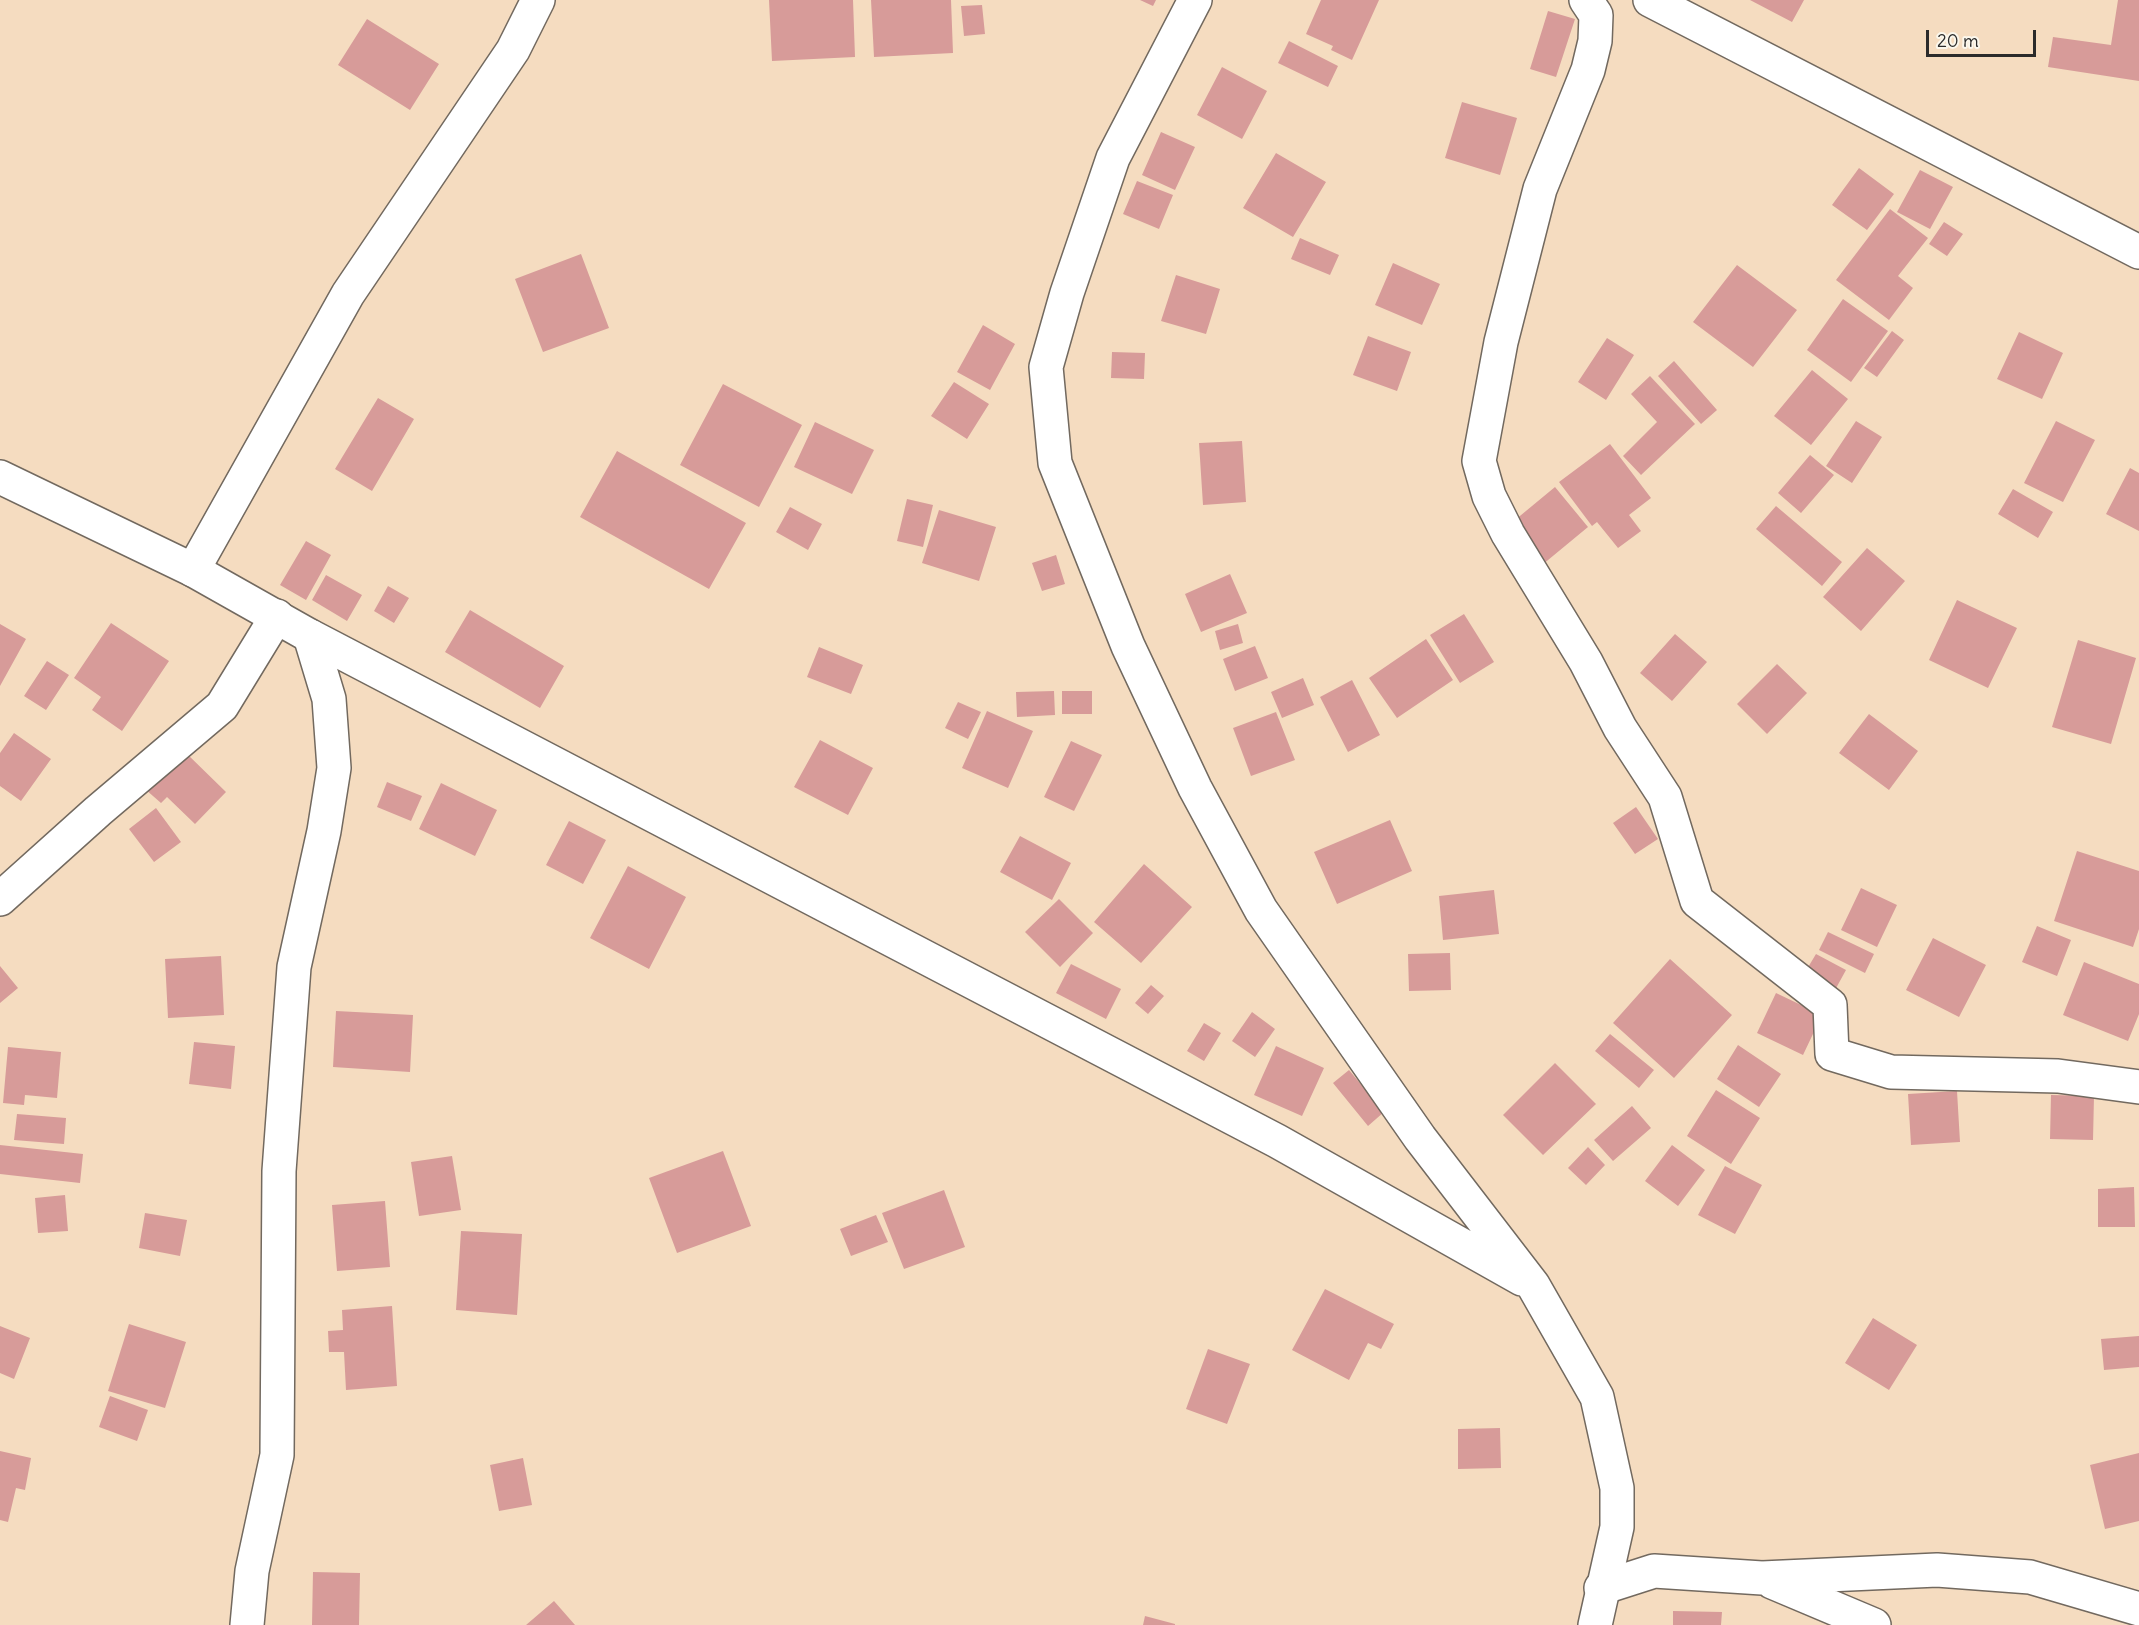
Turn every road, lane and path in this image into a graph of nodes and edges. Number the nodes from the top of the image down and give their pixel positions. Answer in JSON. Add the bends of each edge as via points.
{"nodes":[{"id":1,"x":538,"y":0,"type":"edge"},
{"id":2,"x":1195,"y":0,"type":"edge"},
{"id":3,"x":1586,"y":0,"type":"edge"},
{"id":4,"x":1650,"y":0,"type":"edge"},
{"id":5,"x":2139,"y":252,"type":"edge"},
{"id":6,"x":0,"y":477,"type":"edge"},
{"id":7,"x":193,"y":570,"type":"junction"},
{"id":8,"x":277,"y":616,"type":"junction"},
{"id":9,"x":310,"y":636,"type":"junction"},
{"id":10,"x":0,"y":899,"type":"edge"},
{"id":11,"x":2139,"y":1087,"type":"edge"},
{"id":12,"x":1533,"y":1285,"type":"junction"},
{"id":13,"x":1762,"y":1578,"type":"junction"},
{"id":14,"x":1601,"y":1588,"type":"junction"},
{"id":15,"x":2139,"y":1609,"type":"edge"},
{"id":16,"x":247,"y":1625,"type":"edge"},
{"id":17,"x":1595,"y":1625,"type":"edge"},
{"id":18,"x":1874,"y":1625,"type":"edge"}],
"edges":[{"from":1,"to":7,"type":"street","via":[[513,50],[348,294]]},
{"from":2,"to":12,"type":"street","via":[[1113,158],[1066,293],[1046,367],[1055,463],[1128,646],[1195,788],[1261,910],[1420,1138]]},
{"from":3,"to":11,"type":"street","via":[[1596,15],[1595,41],[1588,70],[1540,189],[1501,342],[1482,440],[1479,461],[1489,496],[1508,534],[1586,662],[1620,728],[1665,797],[1697,901],[1830,1005],[1832,1054],[1891,1072],[2058,1076]]},
{"from":4,"to":5,"type":"street"},
{"from":6,"to":7,"type":"street"},
{"from":7,"to":8,"type":"street"},
{"from":8,"to":9,"type":"street"},
{"from":8,"to":10,"type":"street","via":[[222,706]]},
{"from":9,"to":12,"type":"street","via":[[1277,1141]]},
{"from":9,"to":16,"type":"street","via":[[329,699],[334,768],[294,967],[279,1172],[277,1455],[252,1571]]},
{"from":12,"to":14,"type":"street","via":[[1597,1397],[1617,1488],[1617,1527]]},
{"from":13,"to":14,"type":"street","via":[[1654,1571]]},
{"from":13,"to":15,"type":"street","via":[[1937,1570],[2030,1577]]},
{"from":13,"to":18,"type":"street"},
{"from":14,"to":17,"type":"street"}]}
